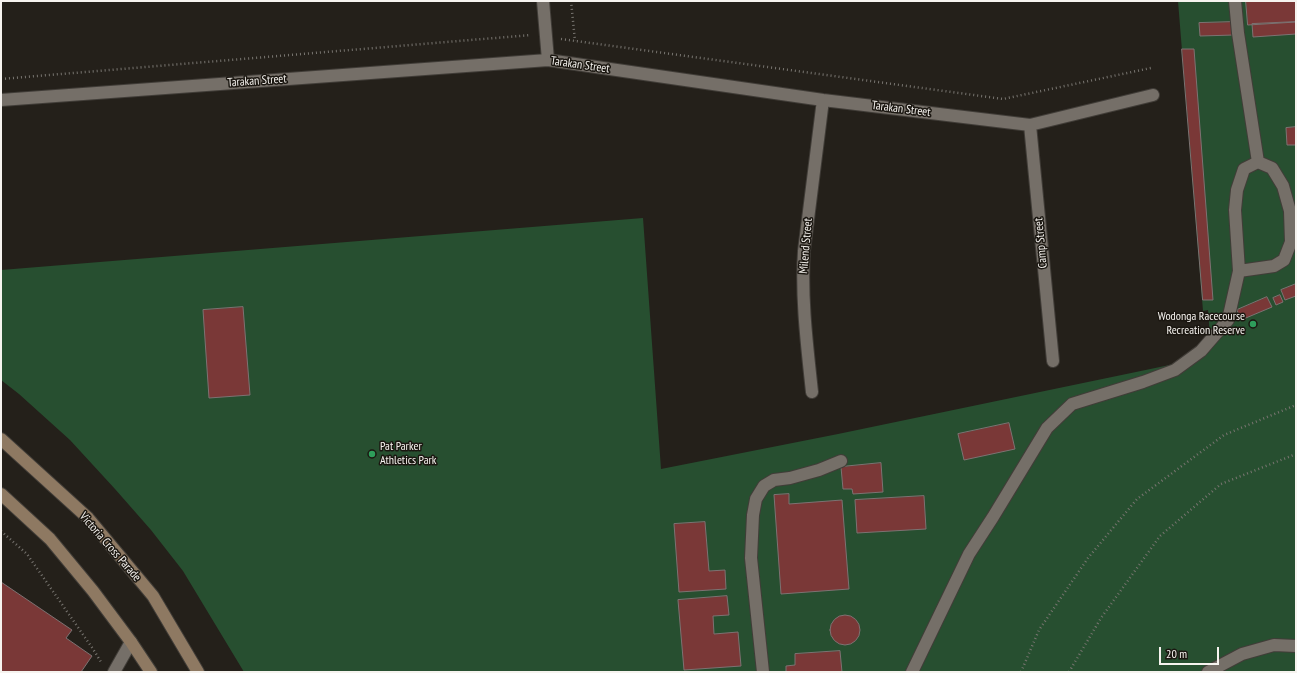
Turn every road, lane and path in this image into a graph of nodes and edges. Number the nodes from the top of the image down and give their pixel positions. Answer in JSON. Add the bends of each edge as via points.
{"nodes":[{"id":1,"x":543,"y":1,"type":"edge"},
{"id":2,"x":571,"y":1,"type":"edge"},
{"id":3,"x":1236,"y":1,"type":"edge"},
{"id":4,"x":575,"y":41,"type":"dead end"},
{"id":5,"x":548,"y":60,"type":"junction"},
{"id":6,"x":1153,"y":95,"type":"dead end"},
{"id":7,"x":1,"y":100,"type":"edge"},
{"id":8,"x":823,"y":100,"type":"junction"},
{"id":9,"x":1030,"y":125,"type":"junction"},
{"id":10,"x":1258,"y":162,"type":"junction"},
{"id":11,"x":1239,"y":271,"type":"junction"},
{"id":12,"x":1053,"y":361,"type":"dead end"},
{"id":13,"x":812,"y":392,"type":"dead end"},
{"id":14,"x":1296,"y":405,"type":"edge"},
{"id":15,"x":1,"y":439,"type":"edge"},
{"id":16,"x":1296,"y":454,"type":"edge"},
{"id":17,"x":841,"y":461,"type":"dead end"},
{"id":18,"x":1,"y":494,"type":"edge"},
{"id":19,"x":1,"y":531,"type":"edge"},
{"id":20,"x":131,"y":642,"type":"junction"},
{"id":21,"x":1296,"y":646,"type":"edge"},
{"id":22,"x":103,"y":666,"type":"dead end"},
{"id":23,"x":114,"y":672,"type":"edge"},
{"id":24,"x":151,"y":672,"type":"edge"},
{"id":25,"x":198,"y":672,"type":"edge"},
{"id":26,"x":763,"y":672,"type":"edge"},
{"id":27,"x":912,"y":672,"type":"edge"},
{"id":28,"x":1021,"y":672,"type":"edge"},
{"id":29,"x":1070,"y":672,"type":"edge"},
{"id":30,"x":1208,"y":672,"type":"edge"}],
"edges":[{"from":1,"to":5,"type":"street"},
{"from":2,"to":4,"type":"path"},
{"from":3,"to":10,"type":"street","via":[[1238,34]]},
{"from":5,"to":7,"type":"street","name":"Tarakan Street"},
{"from":5,"to":8,"type":"street","name":"Tarakan Street"},
{"from":6,"to":9,"type":"street","name":"Tarakan Street"},
{"from":8,"to":9,"type":"street","name":"Tarakan Street"},
{"from":8,"to":13,"type":"street","name":"Milend Street","via":[[803,276]]},
{"from":9,"to":12,"type":"street","name":"Camp Street"},
{"from":10,"to":11,"type":"street","via":[[1244,169],[1237,190],[1235,210]]},
{"from":10,"to":11,"type":"street","via":[[1272,168],[1283,186],[1290,211],[1291,242],[1284,260],[1274,266]]},
{"from":11,"to":27,"type":"street","via":[[1228,320],[1201,352],[1175,370],[1072,404],[1047,428],[969,554]]},
{"from":14,"to":28,"type":"path","via":[[1224,435],[1137,499],[1088,558],[1039,630]]},
{"from":15,"to":25,"type":"main road","name":"Victoria Cross Parade","via":[[88,518],[153,596]]},
{"from":16,"to":29,"type":"path","via":[[1221,484],[1160,536],[1101,618]]},
{"from":17,"to":26,"type":"street","via":[[819,470],[774,480],[764,486],[756,499],[751,558]]},
{"from":18,"to":20,"type":"main road","via":[[50,539]]},
{"from":19,"to":22,"type":"path","via":[[27,554]]},
{"from":20,"to":23,"type":"street"},
{"from":20,"to":24,"type":"main road"},
{"from":21,"to":30,"type":"street","via":[[1267,646],[1242,654]]}]}
